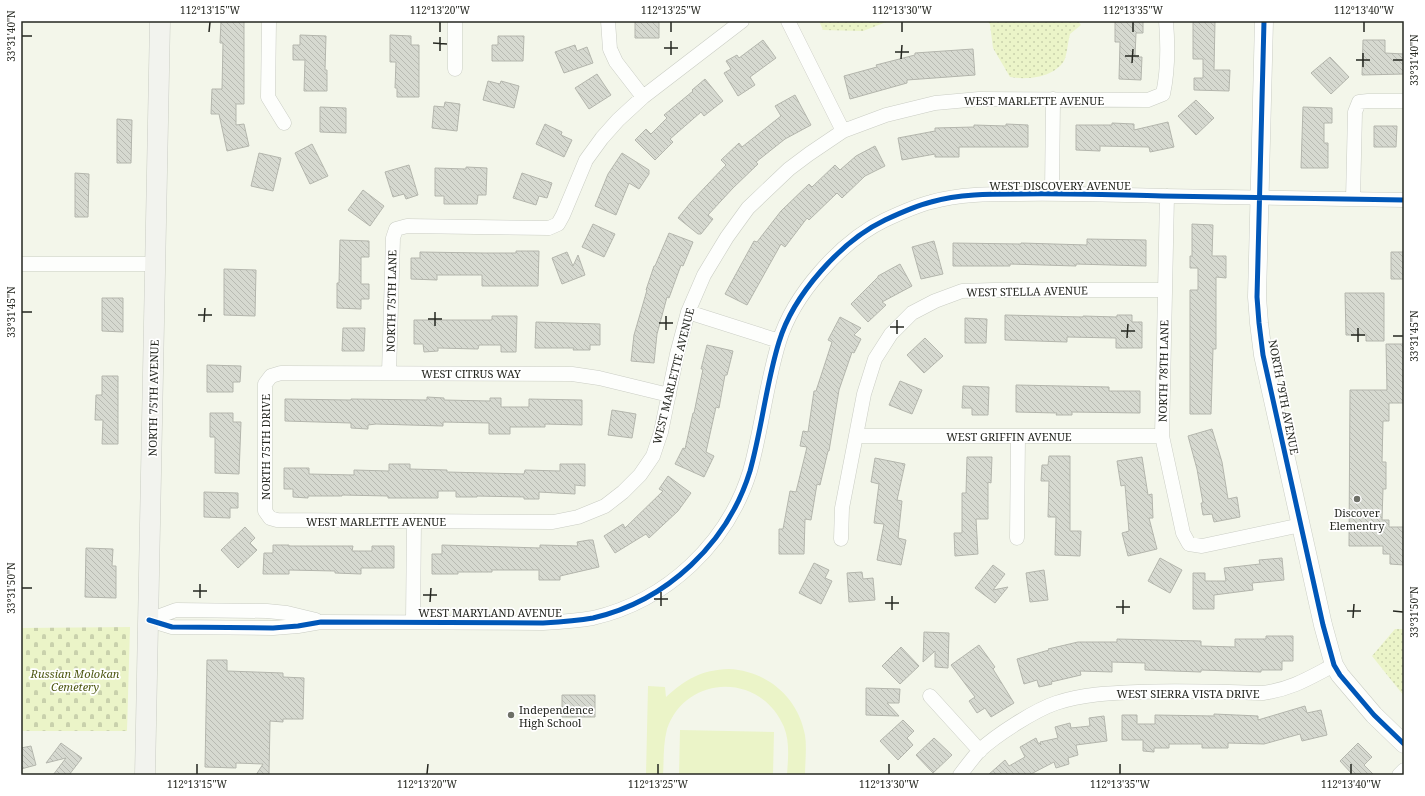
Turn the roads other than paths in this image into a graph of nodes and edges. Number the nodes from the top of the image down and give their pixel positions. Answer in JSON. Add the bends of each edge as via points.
{"nodes":[{"id":1,"x":160,"y":21,"type":"edge"},
{"id":2,"x":269,"y":21,"type":"edge"},
{"id":3,"x":455,"y":21,"type":"edge"},
{"id":4,"x":608,"y":21,"type":"edge"},
{"id":5,"x":742,"y":21,"type":"edge"},
{"id":6,"x":788,"y":21,"type":"edge"},
{"id":7,"x":1166,"y":21,"type":"edge"},
{"id":8,"x":1264,"y":21,"type":"edge"},
{"id":9,"x":455,"y":69,"type":"dead end"},
{"id":10,"x":643,"y":97,"type":"junction"},
{"id":11,"x":1053,"y":99,"type":"junction"},
{"id":12,"x":1404,"y":101,"type":"edge"},
{"id":13,"x":284,"y":123,"type":"dead end"},
{"id":14,"x":843,"y":131,"type":"junction"},
{"id":15,"x":1052,"y":193,"type":"junction"},
{"id":16,"x":1166,"y":196,"type":"junction"},
{"id":17,"x":1259,"y":197,"type":"junction"},
{"id":18,"x":1353,"y":199,"type":"junction"},
{"id":19,"x":1404,"y":200,"type":"edge"},
{"id":20,"x":21,"y":264,"type":"edge"},
{"id":21,"x":156,"y":264,"type":"junction"},
{"id":22,"x":1165,"y":290,"type":"junction"},
{"id":23,"x":688,"y":312,"type":"junction"},
{"id":24,"x":779,"y":341,"type":"junction"},
{"id":25,"x":389,"y":373,"type":"junction"},
{"id":26,"x":271,"y":376,"type":"joint"},
{"id":27,"x":669,"y":395,"type":"junction"},
{"id":28,"x":856,"y":436,"type":"junction"},
{"id":29,"x":1018,"y":436,"type":"junction"},
{"id":30,"x":1162,"y":436,"type":"junction"},
{"id":31,"x":270,"y":518,"type":"joint"},
{"id":32,"x":414,"y":521,"type":"junction"},
{"id":33,"x":1301,"y":525,"type":"junction"},
{"id":34,"x":1017,"y":538,"type":"dead end"},
{"id":35,"x":841,"y":539,"type":"dead end"},
{"id":36,"x":149,"y":620,"type":"junction"},
{"id":37,"x":413,"y":622,"type":"junction"},
{"id":38,"x":1334,"y":665,"type":"junction"},
{"id":39,"x":930,"y":696,"type":"dead end"},
{"id":40,"x":1404,"y":744,"type":"edge"},
{"id":41,"x":980,"y":751,"type":"junction"},
{"id":42,"x":1404,"y":770,"type":"edge"},
{"id":43,"x":145,"y":775,"type":"edge"},
{"id":44,"x":960,"y":775,"type":"edge"},
{"id":45,"x":1398,"y":775,"type":"edge"}],
"edges":[{"from":1,"to":21,"type":"main road","name":"NORTH 75TH AVENUE"},
{"from":2,"to":13,"type":"street","via":[[268,97]]},
{"from":3,"to":9,"type":"street"},
{"from":4,"to":10,"type":"street","via":[[610,49],[616,62]]},
{"from":5,"to":10,"type":"street"},
{"from":6,"to":14,"type":"street"},
{"from":7,"to":11,"type":"street","name":"WEST MARLETTE AVENUE","via":[[1166,81],[1163,94],[1148,100]]},
{"from":8,"to":17,"type":"street","name":"NORTH 79TH AVENUE"},
{"from":10,"to":25,"type":"street","name":"NORTH 75TH LANE","via":[[614,124],[586,160],[558,224],[549,228],[407,226],[396,229],[393,238]]},
{"from":11,"to":14,"type":"street","name":"WEST MARLETTE AVENUE","via":[[979,98],[935,103],[886,115]]},
{"from":11,"to":15,"type":"street"},
{"from":12,"to":18,"type":"street","via":[[1359,102],[1355,112]]},
{"from":14,"to":23,"type":"street","name":"WEST MARLETTE AVENUE","via":[[789,169],[748,208],[704,275]]},
{"from":15,"to":16,"type":"street","name":"WEST DISCOVERY AVENUE"},
{"from":15,"to":24,"type":"street","name":"WEST DISCOVERY AVENUE","via":[[954,197],[914,207],[883,221],[850,242],[820,272],[799,300]]},
{"from":16,"to":17,"type":"street","name":"WEST DISCOVERY AVENUE"},
{"from":16,"to":22,"type":"street","name":"NORTH 78TH LANE"},
{"from":17,"to":18,"type":"street","name":"WEST DISCOVERY AVENUE"},
{"from":17,"to":33,"type":"street","name":"NORTH 79TH AVENUE","via":[[1257,297],[1262,347]]},
{"from":18,"to":19,"type":"street","name":"WEST DISCOVERY AVENUE"},
{"from":20,"to":21,"type":"street"},
{"from":21,"to":36,"type":"main road","name":"NORTH 75TH AVENUE"},
{"from":22,"to":28,"type":"street","name":"WEST STELLA AVENUE","via":[[993,290],[962,292],[935,301],[912,313],[891,334],[875,359],[864,394]]},
{"from":22,"to":30,"type":"street","name":"NORTH 78TH LANE"},
{"from":23,"to":24,"type":"street"},
{"from":23,"to":27,"type":"street","name":"WEST MARLETTE AVENUE"},
{"from":24,"to":37,"type":"street","name":"WEST MARYLAND AVENUE","via":[[760,432],[742,493],[725,525],[706,551],[683,573],[636,603],[592,618],[543,623]]},
{"from":25,"to":26,"type":"street","name":"WEST CITRUS WAY","via":[[281,373]]},
{"from":25,"to":27,"type":"street","name":"WEST CITRUS WAY","via":[[572,374]]},
{"from":26,"to":31,"type":"street","name":"NORTH 75TH DRIVE","via":[[265,384],[264,511]]},
{"from":27,"to":32,"type":"street","name":"WEST MARLETTE AVENUE","via":[[653,456],[640,475],[605,506],[578,517],[553,522]]},
{"from":28,"to":29,"type":"street","name":"WEST GRIFFIN AVENUE"},
{"from":28,"to":35,"type":"street","name":"WEST STELLA AVENUE","via":[[842,508]]},
{"from":29,"to":30,"type":"street","name":"WEST GRIFFIN AVENUE"},
{"from":29,"to":34,"type":"street"},
{"from":30,"to":33,"type":"street","name":"NORTH 78TH LANE","via":[[1183,533],[1189,544],[1202,546]]},
{"from":31,"to":32,"type":"street","name":"WEST MARLETTE AVENUE"},
{"from":32,"to":37,"type":"street"},
{"from":33,"to":38,"type":"street","name":"NORTH 79TH AVENUE"},
{"from":36,"to":37,"type":"street","name":"WEST MARYLAND AVENUE","via":[[183,610],[268,611],[321,622]]},
{"from":36,"to":43,"type":"main road","name":"NORTH 75TH AVENUE"},
{"from":38,"to":40,"type":"street","name":"NORTH 79TH AVENUE","via":[[1374,715]]},
{"from":38,"to":41,"type":"street","name":"WEST SIERRA VISTA DRIVE","via":[[1295,686],[1263,693],[1112,693],[1055,703],[1023,719]]},
{"from":39,"to":41,"type":"street"},
{"from":41,"to":44,"type":"street","name":"WEST SIERRA VISTA DRIVE"},
{"from":42,"to":45,"type":"street"}]}
